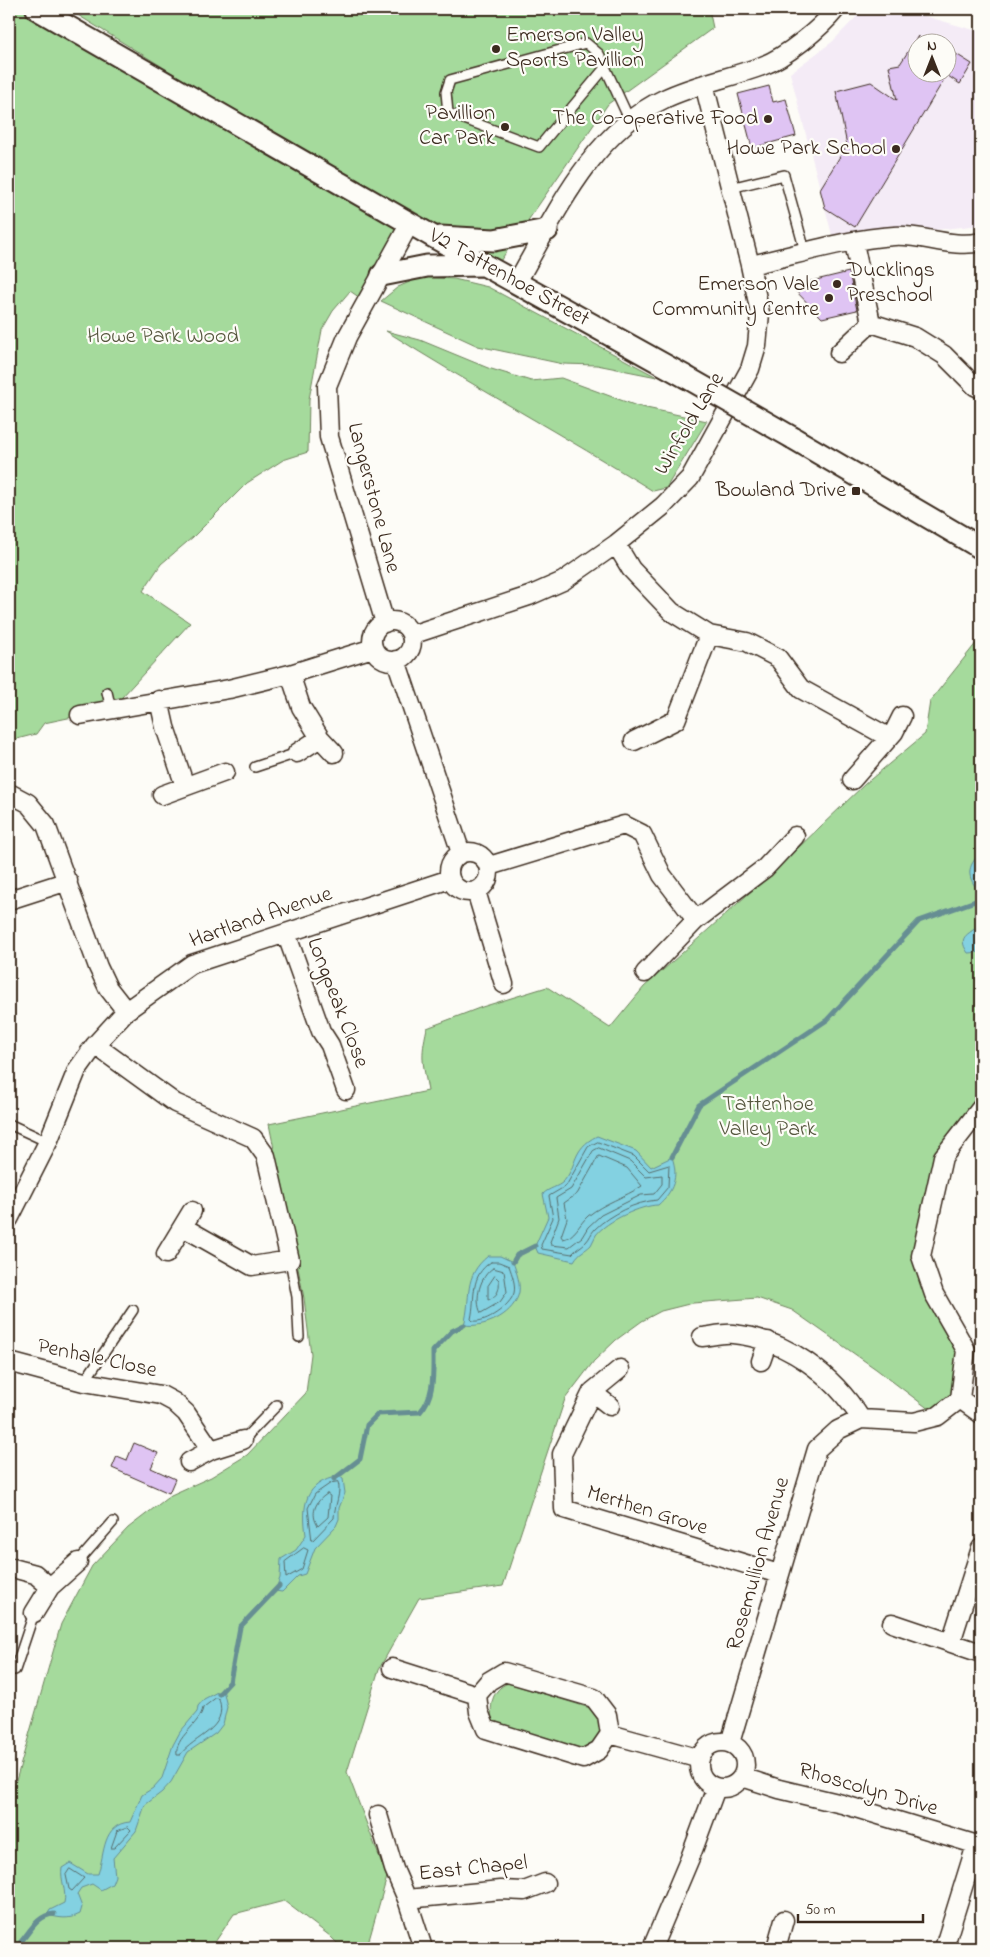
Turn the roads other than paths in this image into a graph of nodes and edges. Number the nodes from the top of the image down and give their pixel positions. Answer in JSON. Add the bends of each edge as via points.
{"nodes":[{"id":1,"x":37,"y":9,"type":"edge"},
{"id":2,"x":836,"y":9,"type":"edge"},
{"id":3,"x":604,"y":69,"type":"junction"},
{"id":4,"x":704,"y":84,"type":"junction"},
{"id":5,"x":630,"y":121,"type":"junction"},
{"id":6,"x":730,"y":188,"type":"junction"},
{"id":7,"x":410,"y":223,"type":"junction"},
{"id":8,"x":547,"y":230,"type":"junction"},
{"id":9,"x":432,"y":236,"type":"junction"},
{"id":10,"x":981,"y":242,"type":"edge"},
{"id":11,"x":854,"y":243,"type":"junction"},
{"id":12,"x":804,"y":251,"type":"junction"},
{"id":13,"x":484,"y":265,"type":"junction"},
{"id":14,"x":750,"y":265,"type":"junction"},
{"id":15,"x":382,"y":275,"type":"junction"},
{"id":16,"x":517,"y":282,"type":"junction"},
{"id":17,"x":871,"y":323,"type":"junction"},
{"id":18,"x":839,"y":353,"type":"dead end"},
{"id":19,"x":981,"y":389,"type":"edge"},
{"id":20,"x":616,"y":544,"type":"junction"},
{"id":21,"x":981,"y":548,"type":"edge"},
{"id":22,"x":384,"y":623,"type":"junction"},
{"id":23,"x":709,"y":635,"type":"junction"},
{"id":24,"x":411,"y":636,"type":"junction"},
{"id":25,"x":373,"y":648,"type":"junction"},
{"id":26,"x":396,"y":660,"type":"junction"},
{"id":27,"x":290,"y":674,"type":"junction"},
{"id":28,"x":107,"y":692,"type":"dead end"},
{"id":29,"x":159,"y":700,"type":"junction"},
{"id":30,"x":111,"y":709,"type":"junction"},
{"id":31,"x":80,"y":715,"type":"dead end"},
{"id":32,"x":902,"y":716,"type":"dead end"},
{"id":33,"x":888,"y":737,"type":"junction"},
{"id":34,"x":320,"y":738,"type":"junction"},
{"id":35,"x":634,"y":740,"type":"dead end"},
{"id":36,"x":298,"y":753,"type":"joint"},
{"id":37,"x":334,"y":753,"type":"dead end"},
{"id":38,"x":255,"y":766,"type":"dead end"},
{"id":39,"x":225,"y":772,"type":"dead end"},
{"id":40,"x":852,"y":780,"type":"dead end"},
{"id":41,"x":185,"y":786,"type":"junction"},
{"id":42,"x":11,"y":794,"type":"dead end"},
{"id":43,"x":162,"y":795,"type":"dead end"},
{"id":44,"x":795,"y":836,"type":"dead end"},
{"id":45,"x":461,"y":853,"type":"junction"},
{"id":46,"x":489,"y":866,"type":"junction"},
{"id":47,"x":450,"y":879,"type":"junction"},
{"id":48,"x":68,"y":881,"type":"junction"},
{"id":49,"x":476,"y":891,"type":"junction"},
{"id":50,"x":9,"y":900,"type":"edge"},
{"id":51,"x":696,"y":920,"type":"junction"},
{"id":52,"x":286,"y":933,"type":"junction"},
{"id":53,"x":645,"y":973,"type":"dead end"},
{"id":54,"x":504,"y":984,"type":"dead end"},
{"id":55,"x":126,"y":1011,"type":"junction"},
{"id":56,"x":95,"y":1045,"type":"junction"},
{"id":57,"x":346,"y":1090,"type":"dead end"},
{"id":58,"x":981,"y":1108,"type":"edge"},
{"id":59,"x":9,"y":1124,"type":"edge"},
{"id":60,"x":48,"y":1142,"type":"junction"},
{"id":61,"x":192,"y":1211,"type":"dead end"},
{"id":62,"x":9,"y":1219,"type":"edge"},
{"id":63,"x":183,"y":1227,"type":"junction"},
{"id":64,"x":166,"y":1254,"type":"dead end"},
{"id":65,"x":290,"y":1260,"type":"junction"},
{"id":66,"x":133,"y":1310,"type":"dead end"},
{"id":67,"x":299,"y":1337,"type":"dead end"},
{"id":68,"x":702,"y":1337,"type":"dead end"},
{"id":69,"x":768,"y":1341,"type":"junction"},
{"id":70,"x":761,"y":1361,"type":"dead end"},
{"id":71,"x":9,"y":1362,"type":"edge"},
{"id":72,"x":620,"y":1368,"type":"dead end"},
{"id":73,"x":84,"y":1382,"type":"junction"},
{"id":74,"x":592,"y":1392,"type":"junction"},
{"id":75,"x":960,"y":1399,"type":"junction"},
{"id":76,"x":277,"y":1405,"type":"dead end"},
{"id":77,"x":610,"y":1406,"type":"dead end"},
{"id":78,"x":981,"y":1414,"type":"edge"},
{"id":79,"x":861,"y":1419,"type":"junction"},
{"id":80,"x":243,"y":1440,"type":"joint"},
{"id":81,"x":211,"y":1450,"type":"junction"},
{"id":82,"x":189,"y":1462,"type":"dead end"},
{"id":83,"x":113,"y":1522,"type":"dead end"},
{"id":84,"x":981,"y":1548,"type":"edge"},
{"id":85,"x":78,"y":1562,"type":"joint"},
{"id":86,"x":9,"y":1566,"type":"edge"},
{"id":87,"x":779,"y":1574,"type":"junction"},
{"id":88,"x":50,"y":1587,"type":"junction"},
{"id":89,"x":34,"y":1613,"type":"joint"},
{"id":90,"x":892,"y":1623,"type":"dead end"},
{"id":91,"x":951,"y":1642,"type":"junction"},
{"id":92,"x":981,"y":1653,"type":"edge"},
{"id":93,"x":392,"y":1668,"type":"dead end"},
{"id":94,"x":15,"y":1670,"type":"dead end"},
{"id":95,"x":477,"y":1695,"type":"junction"},
{"id":96,"x":610,"y":1734,"type":"junction"},
{"id":97,"x":730,"y":1743,"type":"junction"},
{"id":98,"x":700,"y":1759,"type":"junction"},
{"id":99,"x":742,"y":1777,"type":"junction"},
{"id":100,"x":716,"y":1788,"type":"junction"},
{"id":101,"x":378,"y":1815,"type":"dead end"},
{"id":102,"x":979,"y":1846,"type":"edge"},
{"id":103,"x":544,"y":1883,"type":"dead end"},
{"id":104,"x":407,"y":1899,"type":"junction"},
{"id":105,"x":784,"y":1920,"type":"dead end"},
{"id":106,"x":423,"y":1948,"type":"edge"},
{"id":107,"x":652,"y":1948,"type":"edge"},
{"id":108,"x":776,"y":1948,"type":"edge"},
{"id":109,"x":944,"y":1948,"type":"edge"}],
"edges":[{"from":1,"to":7,"type":"street","name":"V2 Tattenhoe Street"},
{"from":2,"to":4,"type":"street","via":[[795,46],[764,66]]},
{"from":3,"to":3,"type":"lane","via":[[598,54],[586,43],[450,80],[446,92],[448,112],[539,148]]},
{"from":3,"to":5,"type":"lane"},
{"from":4,"to":5,"type":"street","via":[[664,99]]},
{"from":4,"to":6,"type":"street","name":"Winfold Lane"},
{"from":5,"to":8,"type":"street","via":[[576,179]]},
{"from":6,"to":12,"type":"lane","via":[[784,175]]},
{"from":6,"to":14,"type":"street","name":"Winfold Lane"},
{"from":7,"to":9,"type":"street","name":"V2 Tattenhoe Street"},
{"from":7,"to":15,"type":"street","name":"Langerstone Lane"},
{"from":8,"to":9,"type":"street","via":[[494,240]]},
{"from":8,"to":16,"type":"street"},
{"from":9,"to":13,"type":"street","name":"V2 Tattenhoe Street"},
{"from":10,"to":11,"type":"street","via":[[967,245],[895,236]]},
{"from":11,"to":12,"type":"street"},
{"from":11,"to":17,"type":"street"},
{"from":12,"to":14,"type":"street"},
{"from":13,"to":15,"type":"street","via":[[427,266]]},
{"from":13,"to":16,"type":"street","name":"V2 Tattenhoe Street"},
{"from":14,"to":20,"type":"street","name":"Winfold Lane","via":[[760,313],[757,346],[750,369],[690,478],[663,506]]},
{"from":15,"to":22,"type":"street","name":"Langerstone Lane","via":[[347,337],[327,386],[329,437]]},
{"from":16,"to":21,"type":"street","name":"V2 Tattenhoe Street","bridge":true,"via":[[686,376]]},
{"from":17,"to":18,"type":"street"},
{"from":17,"to":19,"type":"street","via":[[915,337],[944,355]]},
{"from":20,"to":23,"type":"street","via":[[632,569],[672,612]]},
{"from":20,"to":24,"type":"street","name":"Winfold Lane","via":[[563,581],[529,596]]},
{"from":22,"to":24,"type":"street","via":[[403,625]]},
{"from":22,"to":25,"type":"street","via":[[375,630]]},
{"from":23,"to":33,"type":"street","via":[[748,642],[778,658],[801,689]]},
{"from":23,"to":35,"type":"street","via":[[676,720]]},
{"from":24,"to":26,"type":"street","via":[[410,648]]},
{"from":25,"to":26,"type":"street","via":[[380,657]]},
{"from":25,"to":27,"type":"street"},
{"from":26,"to":45,"type":"street"},
{"from":27,"to":29,"type":"street","via":[[229,689]]},
{"from":27,"to":34,"type":"street","via":[[301,707]]},
{"from":28,"to":30,"type":"lane"},
{"from":29,"to":30,"type":"street"},
{"from":29,"to":41,"type":"street"},
{"from":30,"to":31,"type":"street"},
{"from":32,"to":33,"type":"street"},
{"from":33,"to":40,"type":"street"},
{"from":34,"to":36,"type":"street"},
{"from":34,"to":37,"type":"street"},
{"from":36,"to":38,"type":"lane"},
{"from":39,"to":41,"type":"street"},
{"from":41,"to":43,"type":"street"},
{"from":42,"to":48,"type":"street","via":[[28,803],[46,825]]},
{"from":44,"to":51,"type":"street","via":[[765,868]]},
{"from":45,"to":46,"type":"street","via":[[474,852],[483,856]]},
{"from":45,"to":47,"type":"street","via":[[451,863]]},
{"from":46,"to":49,"type":"street","via":[[488,880]]},
{"from":46,"to":51,"type":"street","via":[[624,825],[642,834],[662,876]]},
{"from":47,"to":49,"type":"street","via":[[462,890]]},
{"from":47,"to":52,"type":"street","name":"Hartland Avenue"},
{"from":48,"to":50,"type":"street"},
{"from":48,"to":55,"type":"street","via":[[108,988]]},
{"from":49,"to":54,"type":"street"},
{"from":51,"to":53,"type":"street"},
{"from":52,"to":55,"type":"street","name":"Hartland Avenue","via":[[192,964]]},
{"from":52,"to":57,"type":"street","name":"Longpeak Close"},
{"from":55,"to":56,"type":"street","name":"Hartland Avenue"},
{"from":56,"to":60,"type":"street","name":"Hartland Avenue","via":[[77,1070]]},
{"from":56,"to":65,"type":"street","via":[[175,1103],[253,1138],[266,1156]]},
{"from":58,"to":75,"type":"street","via":[[943,1157],[921,1256],[934,1294],[966,1350]]},
{"from":59,"to":60,"type":"lane"},
{"from":60,"to":62,"type":"street","name":"Hartland Avenue"},
{"from":61,"to":63,"type":"street"},
{"from":63,"to":64,"type":"street"},
{"from":63,"to":65,"type":"street","via":[[252,1266]]},
{"from":65,"to":67,"type":"lane","via":[[297,1297]]},
{"from":66,"to":73,"type":"lane"},
{"from":68,"to":69,"type":"street","via":[[732,1333]]},
{"from":69,"to":70,"type":"street"},
{"from":69,"to":79,"type":"street","via":[[819,1369],[852,1404]]},
{"from":71,"to":73,"type":"street","name":"Penhale Close"},
{"from":72,"to":74,"type":"street","name":"Merthen Grove"},
{"from":73,"to":81,"type":"street","name":"Penhale Close","via":[[147,1391],[174,1402],[186,1413]]},
{"from":74,"to":77,"type":"street"},
{"from":74,"to":87,"type":"street","name":"Merthen Grove","via":[[562,1454],[564,1509]]},
{"from":75,"to":78,"type":"street"},
{"from":75,"to":79,"type":"street","name":"Rosemullion Avenue","via":[[938,1416],[914,1422]]},
{"from":76,"to":80,"type":"lane"},
{"from":79,"to":87,"type":"street","name":"Rosemullion Avenue","via":[[838,1430],[817,1449]]},
{"from":80,"to":81,"type":"street"},
{"from":81,"to":82,"type":"street"},
{"from":83,"to":85,"type":"lane"},
{"from":84,"to":91,"type":"street"},
{"from":85,"to":88,"type":"street"},
{"from":86,"to":88,"type":"street","via":[[35,1574]]},
{"from":87,"to":97,"type":"street","name":"Rosemullion Avenue"},
{"from":88,"to":89,"type":"street"},
{"from":89,"to":94,"type":"lane"},
{"from":90,"to":91,"type":"street"},
{"from":91,"to":92,"type":"street"},
{"from":93,"to":95,"type":"street"},
{"from":95,"to":96,"type":"street","via":[[489,1681],[504,1672],[594,1698],[607,1715]]},
{"from":95,"to":96,"type":"street","via":[[486,1729],[583,1759],[599,1750]]},
{"from":96,"to":98,"type":"street"},
{"from":97,"to":98,"type":"street","via":[[706,1748]]},
{"from":97,"to":99,"type":"street","via":[[744,1757],[746,1764]]},
{"from":98,"to":100,"type":"street","via":[[702,1777]]},
{"from":99,"to":100,"type":"street","via":[[731,1787]]},
{"from":99,"to":102,"type":"street","name":"Rhoscolyn Drive"},
{"from":100,"to":107,"type":"street"},
{"from":101,"to":104,"type":"street","name":"East Chapel"},
{"from":102,"to":109,"type":"street"},
{"from":103,"to":104,"type":"street","name":"East Chapel","via":[[524,1891],[501,1890]]},
{"from":104,"to":106,"type":"street","name":"East Chapel"},
{"from":105,"to":108,"type":"street"}]}
